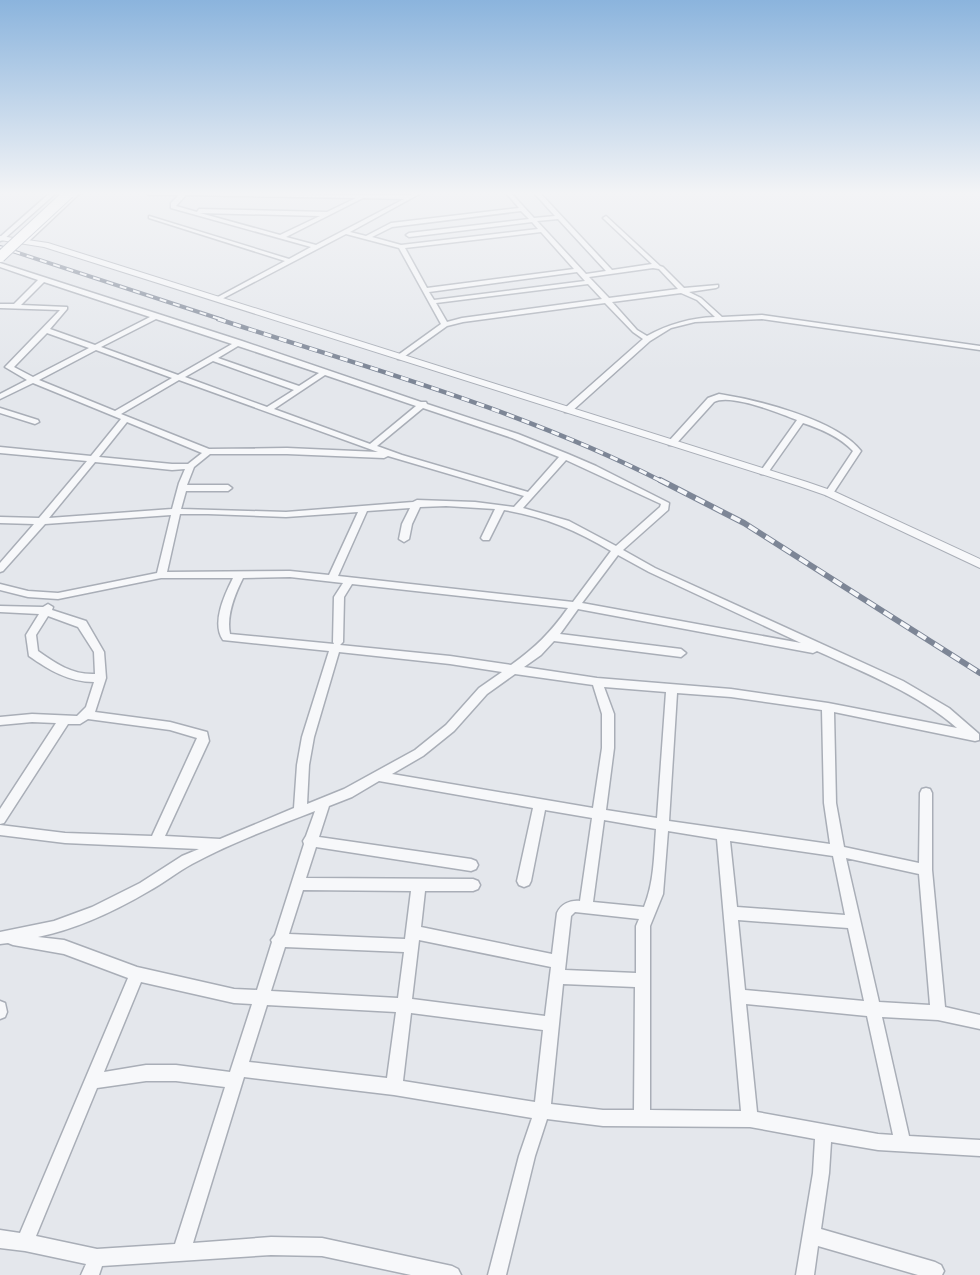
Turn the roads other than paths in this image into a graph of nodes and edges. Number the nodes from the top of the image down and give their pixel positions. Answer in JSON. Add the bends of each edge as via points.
{"nodes":[{"id":1,"x":69,"y":252,"type":"edge"},
{"id":2,"x":263,"y":252,"type":"edge"},
{"id":3,"x":306,"y":252,"type":"edge"},
{"id":4,"x":404,"y":252,"type":"edge"},
{"id":5,"x":562,"y":252,"type":"edge"},
{"id":6,"x":592,"y":252,"type":"edge"},
{"id":7,"x":642,"y":252,"type":"edge"},
{"id":8,"x":290,"y":261,"type":"junction"},
{"id":9,"x":0,"y":265,"type":"edge"},
{"id":10,"x":657,"y":267,"type":"junction"},
{"id":11,"x":610,"y":272,"type":"junction"},
{"id":12,"x":581,"y":273,"type":"junction"},
{"id":13,"x":44,"y":279,"type":"junction"},
{"id":14,"x":590,"y":282,"type":"junction"},
{"id":15,"x":716,"y":286,"type":"dead end"},
{"id":16,"x":426,"y":290,"type":"junction"},
{"id":17,"x":682,"y":291,"type":"junction"},
{"id":18,"x":218,"y":299,"type":"junction"},
{"id":19,"x":607,"y":301,"type":"junction"},
{"id":20,"x":432,"y":302,"type":"junction"},
{"id":21,"x":0,"y":306,"type":"edge"},
{"id":22,"x":16,"y":306,"type":"junction"},
{"id":23,"x":157,"y":316,"type":"junction"},
{"id":24,"x":719,"y":317,"type":"junction"},
{"id":25,"x":445,"y":325,"type":"junction"},
{"id":26,"x":46,"y":330,"type":"junction"},
{"id":27,"x":647,"y":339,"type":"junction"},
{"id":28,"x":239,"y":343,"type":"junction"},
{"id":29,"x":96,"y":347,"type":"junction"},
{"id":30,"x":980,"y":348,"type":"edge"},
{"id":31,"x":401,"y":357,"type":"junction"},
{"id":32,"x":212,"y":358,"type":"junction"},
{"id":33,"x":324,"y":373,"type":"junction"},
{"id":34,"x":178,"y":378,"type":"junction"},
{"id":35,"x":32,"y":380,"type":"junction"},
{"id":36,"x":299,"y":389,"type":"junction"},
{"id":37,"x":0,"y":397,"type":"edge"},
{"id":38,"x":423,"y":404,"type":"junction"},
{"id":39,"x":0,"y":410,"type":"edge"},
{"id":40,"x":268,"y":410,"type":"junction"},
{"id":41,"x":568,"y":410,"type":"junction"},
{"id":42,"x":115,"y":414,"type":"junction"},
{"id":43,"x":126,"y":418,"type":"junction"},
{"id":44,"x":802,"y":419,"type":"junction"},
{"id":45,"x":35,"y":422,"type":"dead end"},
{"id":46,"x":672,"y":443,"type":"junction"},
{"id":47,"x":372,"y":446,"type":"junction"},
{"id":48,"x":0,"y":450,"type":"edge"},
{"id":49,"x":208,"y":452,"type":"junction"},
{"id":50,"x":564,"y":456,"type":"junction"},
{"id":51,"x":399,"y":457,"type":"junction"},
{"id":52,"x":94,"y":459,"type":"junction"},
{"id":53,"x":190,"y":466,"type":"junction"},
{"id":54,"x":764,"y":472,"type":"junction"},
{"id":55,"x":182,"y":488,"type":"junction"},
{"id":56,"x":228,"y":488,"type":"dead end"},
{"id":57,"x":829,"y":493,"type":"junction"},
{"id":58,"x":529,"y":495,"type":"junction"},
{"id":59,"x":417,"y":503,"type":"junction"},
{"id":60,"x":364,"y":507,"type":"junction"},
{"id":61,"x":500,"y":508,"type":"junction"},
{"id":62,"x":517,"y":509,"type":"junction"},
{"id":63,"x":176,"y":513,"type":"junction"},
{"id":64,"x":0,"y":520,"type":"edge"},
{"id":65,"x":42,"y":523,"type":"junction"},
{"id":66,"x":486,"y":538,"type":"dead end"},
{"id":67,"x":404,"y":539,"type":"dead end"},
{"id":68,"x":616,"y":551,"type":"junction"},
{"id":69,"x":980,"y":564,"type":"edge"},
{"id":70,"x":0,"y":569,"type":"edge"},
{"id":71,"x":161,"y":575,"type":"junction"},
{"id":72,"x":239,"y":576,"type":"junction"},
{"id":73,"x":332,"y":579,"type":"junction"},
{"id":74,"x":349,"y":581,"type":"junction"},
{"id":75,"x":0,"y":587,"type":"edge"},
{"id":76,"x":58,"y":596,"type":"junction"},
{"id":77,"x":573,"y":605,"type":"junction"},
{"id":78,"x":0,"y":609,"type":"edge"},
{"id":79,"x":45,"y":611,"type":"junction"},
{"id":80,"x":552,"y":637,"type":"junction"},
{"id":81,"x":337,"y":646,"type":"junction"},
{"id":82,"x":681,"y":653,"type":"dead end"},
{"id":83,"x":834,"y":654,"type":"junction"},
{"id":84,"x":512,"y":668,"type":"junction"},
{"id":85,"x":101,"y":678,"type":"junction"},
{"id":86,"x":597,"y":682,"type":"junction"},
{"id":87,"x":672,"y":688,"type":"junction"},
{"id":88,"x":828,"y":707,"type":"junction"},
{"id":89,"x":87,"y":715,"type":"junction"},
{"id":90,"x":0,"y":721,"type":"edge"},
{"id":91,"x":64,"y":721,"type":"junction"},
{"id":92,"x":978,"y":738,"type":"edge"},
{"id":93,"x":380,"y":777,"type":"junction"},
{"id":94,"x":926,"y":793,"type":"dead end"},
{"id":95,"x":324,"y":801,"type":"junction"},
{"id":96,"x":540,"y":804,"type":"junction"},
{"id":97,"x":300,"y":812,"type":"junction"},
{"id":98,"x":599,"y":814,"type":"junction"},
{"id":99,"x":0,"y":819,"type":"edge"},
{"id":100,"x":661,"y":824,"type":"junction"},
{"id":101,"x":0,"y":830,"type":"edge"},
{"id":102,"x":723,"y":835,"type":"junction"},
{"id":103,"x":309,"y":841,"type":"junction"},
{"id":104,"x":156,"y":843,"type":"junction"},
{"id":105,"x":221,"y":844,"type":"junction"},
{"id":106,"x":838,"y":851,"type":"junction"},
{"id":107,"x":471,"y":865,"type":"dead end"},
{"id":108,"x":925,"y":870,"type":"junction"},
{"id":109,"x":524,"y":881,"type":"dead end"},
{"id":110,"x":297,"y":884,"type":"junction"},
{"id":111,"x":419,"y":884,"type":"junction"},
{"id":112,"x":473,"y":885,"type":"dead end"},
{"id":113,"x":586,"y":907,"type":"junction"},
{"id":114,"x":732,"y":913,"type":"junction"},
{"id":115,"x":646,"y":914,"type":"junction"},
{"id":116,"x":852,"y":922,"type":"junction"},
{"id":117,"x":4,"y":938,"type":"edge"},
{"id":118,"x":412,"y":939,"type":"junction"},
{"id":119,"x":278,"y":940,"type":"junction"},
{"id":120,"x":558,"y":969,"type":"junction"},
{"id":121,"x":137,"y":974,"type":"junction"},
{"id":122,"x":641,"y":980,"type":"junction"},
{"id":123,"x":740,"y":996,"type":"junction"},
{"id":124,"x":262,"y":999,"type":"junction"},
{"id":125,"x":404,"y":1005,"type":"junction"},
{"id":126,"x":872,"y":1010,"type":"junction"},
{"id":127,"x":938,"y":1012,"type":"junction"},
{"id":128,"x":980,"y":1022,"type":"edge"},
{"id":129,"x":552,"y":1024,"type":"junction"},
{"id":130,"x":238,"y":1075,"type":"junction"},
{"id":131,"x":93,"y":1081,"type":"junction"},
{"id":132,"x":394,"y":1087,"type":"junction"},
{"id":133,"x":542,"y":1111,"type":"junction"},
{"id":134,"x":642,"y":1117,"type":"junction"},
{"id":135,"x":750,"y":1119,"type":"junction"},
{"id":136,"x":824,"y":1133,"type":"junction"},
{"id":137,"x":903,"y":1144,"type":"junction"},
{"id":138,"x":980,"y":1148,"type":"edge"},
{"id":139,"x":812,"y":1235,"type":"junction"},
{"id":140,"x":0,"y":1239,"type":"edge"},
{"id":141,"x":25,"y":1242,"type":"junction"},
{"id":142,"x":181,"y":1252,"type":"junction"},
{"id":143,"x":93,"y":1267,"type":"edge"},
{"id":144,"x":935,"y":1271,"type":"dead end"},
{"id":145,"x":452,"y":1275,"type":"edge"},
{"id":146,"x":497,"y":1275,"type":"edge"},
{"id":147,"x":805,"y":1275,"type":"edge"}],
"edges":[{"from":1,"to":18,"type":"street"},
{"from":2,"to":8,"type":"street"},
{"from":3,"to":8,"type":"street"},
{"from":4,"to":16,"type":"street"},
{"from":5,"to":12,"type":"street"},
{"from":6,"to":11,"type":"street"},
{"from":7,"to":10,"type":"street"},
{"from":8,"to":18,"type":"street"},
{"from":9,"to":13,"type":"street"},
{"from":10,"to":11,"type":"street"},
{"from":10,"to":17,"type":"street"},
{"from":11,"to":12,"type":"street"},
{"from":12,"to":14,"type":"street"},
{"from":12,"to":16,"type":"street"},
{"from":13,"to":22,"type":"street"},
{"from":13,"to":23,"type":"street"},
{"from":14,"to":19,"type":"street"},
{"from":14,"to":20,"type":"street"},
{"from":15,"to":17,"type":"street"},
{"from":16,"to":20,"type":"street"},
{"from":17,"to":19,"type":"street"},
{"from":17,"to":24,"type":"street","via":[[699,299]]},
{"from":18,"to":31,"type":"street"},
{"from":19,"to":25,"type":"street"},
{"from":19,"to":27,"type":"street","via":[[635,332]]},
{"from":20,"to":25,"type":"street"},
{"from":21,"to":22,"type":"street"},
{"from":22,"to":26,"type":"street","via":[[66,308]]},
{"from":23,"to":28,"type":"street"},
{"from":23,"to":29,"type":"street"},
{"from":24,"to":27,"type":"street","via":[[680,322]]},
{"from":24,"to":30,"type":"street","via":[[762,317]]},
{"from":25,"to":31,"type":"street"},
{"from":26,"to":29,"type":"street"},
{"from":26,"to":35,"type":"street","via":[[9,367]]},
{"from":27,"to":41,"type":"street"},
{"from":28,"to":32,"type":"street"},
{"from":28,"to":33,"type":"street"},
{"from":29,"to":34,"type":"street"},
{"from":29,"to":35,"type":"street"},
{"from":31,"to":41,"type":"street"},
{"from":32,"to":34,"type":"street"},
{"from":32,"to":36,"type":"street"},
{"from":33,"to":36,"type":"street"},
{"from":33,"to":38,"type":"street"},
{"from":34,"to":40,"type":"street"},
{"from":34,"to":42,"type":"street"},
{"from":35,"to":37,"type":"street"},
{"from":35,"to":42,"type":"street"},
{"from":36,"to":40,"type":"street"},
{"from":38,"to":47,"type":"street"},
{"from":38,"to":50,"type":"street"},
{"from":39,"to":45,"type":"street"},
{"from":40,"to":47,"type":"street"},
{"from":41,"to":46,"type":"street"},
{"from":42,"to":43,"type":"street"},
{"from":43,"to":49,"type":"street"},
{"from":43,"to":52,"type":"street"},
{"from":44,"to":46,"type":"street","via":[[719,396]]},
{"from":44,"to":54,"type":"street"},
{"from":44,"to":57,"type":"street","via":[[837,432],[854,444],[856,455]]},
{"from":46,"to":54,"type":"street"},
{"from":47,"to":51,"type":"street"},
{"from":48,"to":52,"type":"street"},
{"from":49,"to":51,"type":"street","via":[[346,452]]},
{"from":49,"to":53,"type":"street"},
{"from":50,"to":58,"type":"street"},
{"from":50,"to":68,"type":"street","via":[[665,503],[661,513]]},
{"from":51,"to":58,"type":"street"},
{"from":52,"to":53,"type":"street"},
{"from":52,"to":65,"type":"street"},
{"from":53,"to":55,"type":"street"},
{"from":54,"to":57,"type":"street"},
{"from":55,"to":56,"type":"street"},
{"from":55,"to":63,"type":"street"},
{"from":57,"to":69,"type":"street"},
{"from":58,"to":62,"type":"street"},
{"from":59,"to":60,"type":"street"},
{"from":59,"to":61,"type":"street"},
{"from":59,"to":67,"type":"street","via":[[406,524]]},
{"from":60,"to":63,"type":"street","via":[[296,514]]},
{"from":60,"to":73,"type":"street"},
{"from":61,"to":62,"type":"street"},
{"from":61,"to":66,"type":"street"},
{"from":62,"to":68,"type":"street","via":[[579,527]]},
{"from":63,"to":65,"type":"street"},
{"from":63,"to":71,"type":"street"},
{"from":64,"to":65,"type":"street"},
{"from":65,"to":70,"type":"street"},
{"from":68,"to":77,"type":"street"},
{"from":68,"to":83,"type":"street"},
{"from":71,"to":72,"type":"street"},
{"from":71,"to":76,"type":"street"},
{"from":72,"to":73,"type":"street","via":[[274,574]]},
{"from":72,"to":81,"type":"street","via":[[224,615],[227,637]]},
{"from":73,"to":74,"type":"street"},
{"from":74,"to":77,"type":"street"},
{"from":74,"to":81,"type":"street","via":[[339,597]]},
{"from":75,"to":76,"type":"street"},
{"from":76,"to":79,"type":"street"},
{"from":77,"to":80,"type":"street"},
{"from":77,"to":83,"type":"street"},
{"from":78,"to":79,"type":"street"},
{"from":79,"to":85,"type":"street","via":[[82,624],[99,652]]},
{"from":79,"to":85,"type":"street","via":[[31,635],[33,653],[70,676],[83,680]]},
{"from":80,"to":82,"type":"street"},
{"from":80,"to":84,"type":"street"},
{"from":81,"to":84,"type":"street"},
{"from":81,"to":97,"type":"street","via":[[308,737]]},
{"from":83,"to":92,"type":"street","via":[[923,697]]},
{"from":84,"to":86,"type":"street"},
{"from":84,"to":93,"type":"street","via":[[483,691],[450,728]]},
{"from":85,"to":89,"type":"street"},
{"from":86,"to":87,"type":"street"},
{"from":86,"to":98,"type":"street","via":[[609,725]]},
{"from":87,"to":88,"type":"street"},
{"from":87,"to":100,"type":"street"},
{"from":88,"to":92,"type":"street"},
{"from":88,"to":106,"type":"street","via":[[830,802]]},
{"from":89,"to":91,"type":"street","via":[[80,720]]},
{"from":89,"to":104,"type":"street","via":[[170,726],[203,735]]},
{"from":90,"to":91,"type":"street"},
{"from":91,"to":99,"type":"street"},
{"from":93,"to":95,"type":"street"},
{"from":93,"to":96,"type":"street"},
{"from":94,"to":108,"type":"street"},
{"from":95,"to":97,"type":"street"},
{"from":95,"to":103,"type":"street"},
{"from":96,"to":98,"type":"street"},
{"from":96,"to":109,"type":"street"},
{"from":97,"to":105,"type":"street"},
{"from":98,"to":100,"type":"street"},
{"from":98,"to":113,"type":"street"},
{"from":100,"to":102,"type":"street"},
{"from":100,"to":115,"type":"street","via":[[656,894]]},
{"from":101,"to":104,"type":"street"},
{"from":102,"to":106,"type":"street"},
{"from":102,"to":114,"type":"street"},
{"from":103,"to":107,"type":"street"},
{"from":103,"to":110,"type":"street"},
{"from":104,"to":105,"type":"street"},
{"from":105,"to":117,"type":"street","via":[[97,911],[54,927]]},
{"from":106,"to":108,"type":"street"},
{"from":106,"to":116,"type":"street"},
{"from":108,"to":127,"type":"street"},
{"from":110,"to":111,"type":"street"},
{"from":110,"to":119,"type":"street"},
{"from":111,"to":112,"type":"street"},
{"from":111,"to":118,"type":"street"},
{"from":113,"to":115,"type":"street"},
{"from":113,"to":120,"type":"street","via":[[573,906],[564,913]]},
{"from":114,"to":116,"type":"street"},
{"from":114,"to":123,"type":"street"},
{"from":115,"to":122,"type":"street"},
{"from":116,"to":126,"type":"street"},
{"from":117,"to":121,"type":"street","via":[[82,951]]},
{"from":118,"to":119,"type":"street"},
{"from":118,"to":120,"type":"street"},
{"from":118,"to":125,"type":"street"},
{"from":119,"to":124,"type":"street"},
{"from":120,"to":122,"type":"street"},
{"from":120,"to":129,"type":"street"},
{"from":121,"to":124,"type":"street"},
{"from":121,"to":131,"type":"street"},
{"from":122,"to":134,"type":"street"},
{"from":123,"to":126,"type":"street"},
{"from":123,"to":135,"type":"street"},
{"from":124,"to":125,"type":"street"},
{"from":124,"to":130,"type":"street"},
{"from":125,"to":129,"type":"street"},
{"from":125,"to":132,"type":"street"},
{"from":126,"to":127,"type":"street"},
{"from":126,"to":137,"type":"street"},
{"from":127,"to":128,"type":"street"},
{"from":129,"to":133,"type":"street"},
{"from":130,"to":131,"type":"street","via":[[146,1072]]},
{"from":130,"to":132,"type":"street"},
{"from":130,"to":142,"type":"street"},
{"from":131,"to":141,"type":"street"},
{"from":132,"to":133,"type":"street"},
{"from":133,"to":134,"type":"street","via":[[603,1118]]},
{"from":133,"to":146,"type":"street"},
{"from":134,"to":135,"type":"street"},
{"from":135,"to":136,"type":"street"},
{"from":136,"to":137,"type":"street"},
{"from":136,"to":139,"type":"street"},
{"from":137,"to":138,"type":"street"},
{"from":139,"to":144,"type":"street"},
{"from":139,"to":147,"type":"street"},
{"from":140,"to":141,"type":"street"},
{"from":141,"to":143,"type":"street"},
{"from":142,"to":143,"type":"street"},
{"from":142,"to":145,"type":"street","via":[[322,1247]]}]}
